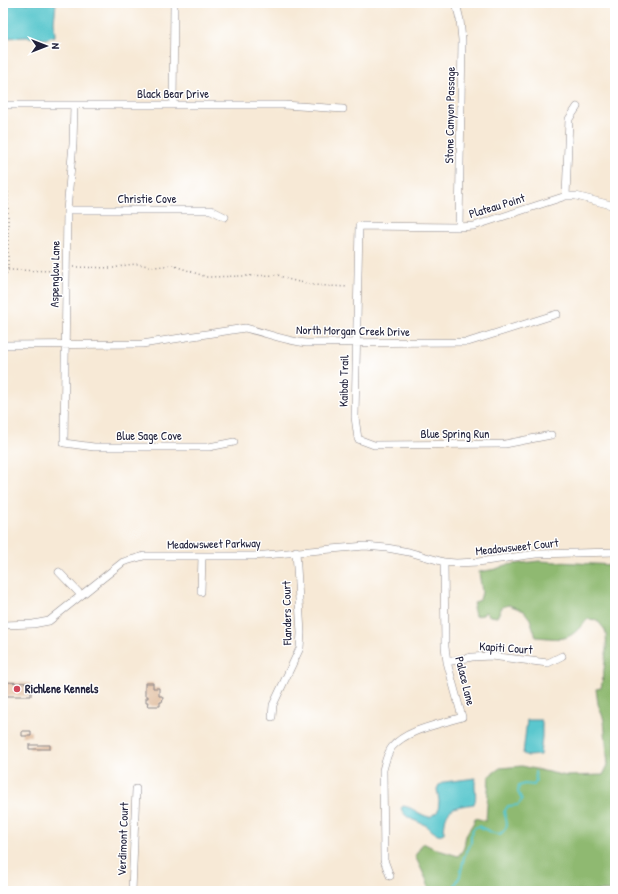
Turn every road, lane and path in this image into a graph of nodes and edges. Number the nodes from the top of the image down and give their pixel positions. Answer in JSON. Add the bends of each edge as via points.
{"nodes":[{"id":1,"x":174,"y":3,"type":"edge"},
{"id":2,"x":456,"y":3,"type":"edge"},
{"id":3,"x":3,"y":105,"type":"edge"},
{"id":4,"x":74,"y":105,"type":"junction"},
{"id":5,"x":173,"y":105,"type":"junction"},
{"id":6,"x":577,"y":107,"type":"dead end"},
{"id":7,"x":343,"y":109,"type":"dead end"},
{"id":8,"x":3,"y":177,"type":"edge"},
{"id":9,"x":566,"y":196,"type":"junction"},
{"id":10,"x":615,"y":206,"type":"edge"},
{"id":11,"x":67,"y":210,"type":"junction"},
{"id":12,"x":225,"y":217,"type":"dead end"},
{"id":13,"x":359,"y":226,"type":"joint"},
{"id":14,"x":459,"y":228,"type":"junction"},
{"id":15,"x":69,"y":268,"type":"dead end"},
{"id":16,"x":8,"y":270,"type":"junction"},
{"id":17,"x":60,"y":271,"type":"dead end"},
{"id":18,"x":3,"y":281,"type":"edge"},
{"id":19,"x":348,"y":287,"type":"dead end"},
{"id":20,"x":558,"y":314,"type":"dead end"},
{"id":21,"x":356,"y":343,"type":"junction"},
{"id":22,"x":64,"y":344,"type":"junction"},
{"id":23,"x":3,"y":345,"type":"edge"},
{"id":24,"x":551,"y":435,"type":"dead end"},
{"id":25,"x":358,"y":439,"type":"joint"},
{"id":26,"x":234,"y":442,"type":"dead end"},
{"id":27,"x":64,"y":443,"type":"joint"},
{"id":28,"x":296,"y":551,"type":"junction"},
{"id":29,"x":615,"y":552,"type":"edge"},
{"id":30,"x":202,"y":556,"type":"junction"},
{"id":31,"x":444,"y":562,"type":"junction"},
{"id":32,"x":59,"y":572,"type":"dead end"},
{"id":33,"x":201,"y":592,"type":"dead end"},
{"id":34,"x":81,"y":595,"type":"junction"},
{"id":35,"x":3,"y":625,"type":"edge"},
{"id":36,"x":562,"y":656,"type":"dead end"},
{"id":37,"x":447,"y":662,"type":"junction"},
{"id":38,"x":272,"y":717,"type":"dead end"},
{"id":39,"x":136,"y":789,"type":"dead end"},
{"id":40,"x":390,"y":876,"type":"dead end"},
{"id":41,"x":132,"y":891,"type":"edge"}],
"edges":[{"from":1,"to":5,"type":"street"},
{"from":2,"to":14,"type":"street","name":"Stone Canyon Passage","via":[[462,40]]},
{"from":3,"to":4,"type":"street","name":"Black Bear Drive"},
{"from":4,"to":5,"type":"street","name":"Black Bear Drive"},
{"from":4,"to":11,"type":"street","name":"Aspenglow Lane"},
{"from":5,"to":7,"type":"street","name":"Black Bear Drive","via":[[284,105]]},
{"from":6,"to":9,"type":"street","via":[[569,118]]},
{"from":8,"to":16,"type":"path","via":[[8,190]]},
{"from":9,"to":10,"type":"street","name":"Plateau Point"},
{"from":9,"to":14,"type":"street","name":"Plateau Point","via":[[474,226]]},
{"from":11,"to":12,"type":"street","name":"Christie Cove","via":[[211,210]]},
{"from":11,"to":22,"type":"street","name":"Aspenglow Lane"},
{"from":13,"to":14,"type":"street","name":"Plateau Point"},
{"from":13,"to":21,"type":"street","name":"Kaibab Trail"},
{"from":15,"to":19,"type":"path","via":[[114,268],[137,264],[155,267],[172,265],[207,277],[280,275],[312,285]]},
{"from":16,"to":17,"type":"path"},
{"from":16,"to":18,"type":"path"},
{"from":20,"to":21,"type":"street","name":"North Morgan Creek Drive","via":[[468,342]]},
{"from":21,"to":22,"type":"street","name":"North Morgan Creek Drive","via":[[306,344],[245,328],[142,344]]},
{"from":21,"to":25,"type":"street","name":"Kaibab Trail","via":[[355,417]]},
{"from":22,"to":23,"type":"street","name":"North Morgan Creek Drive"},
{"from":22,"to":27,"type":"street","name":"Aspenglow Lane"},
{"from":24,"to":25,"type":"street","name":"Blue Spring Run","via":[[505,444],[374,445]]},
{"from":26,"to":27,"type":"street","name":"Blue Sage Cove","via":[[209,447],[94,446]]},
{"from":28,"to":30,"type":"street","name":"Meadowsweet Parkway","via":[[254,556]]},
{"from":28,"to":31,"type":"street","name":"Meadowsweet Parkway","via":[[380,547]]},
{"from":28,"to":38,"type":"street","name":"Flanders Court","via":[[300,648],[273,705]]},
{"from":29,"to":31,"type":"street","name":"Meadowsweet Court","via":[[536,554],[478,562]]},
{"from":30,"to":33,"type":"street"},
{"from":30,"to":34,"type":"street","name":"Meadowsweet Parkway","via":[[144,556],[123,562]]},
{"from":31,"to":37,"type":"street","name":"Palace Lane"},
{"from":32,"to":34,"type":"street"},
{"from":34,"to":35,"type":"street","name":"Meadowsweet Parkway","via":[[49,621]]},
{"from":36,"to":37,"type":"street","name":"Kapiti Court","via":[[548,663],[491,656]]},
{"from":37,"to":40,"type":"street","name":"Palace Lane","via":[[462,717],[414,731],[400,739],[391,748],[383,770],[384,860]]},
{"from":39,"to":41,"type":"street","name":"Verdimont Court"}]}
